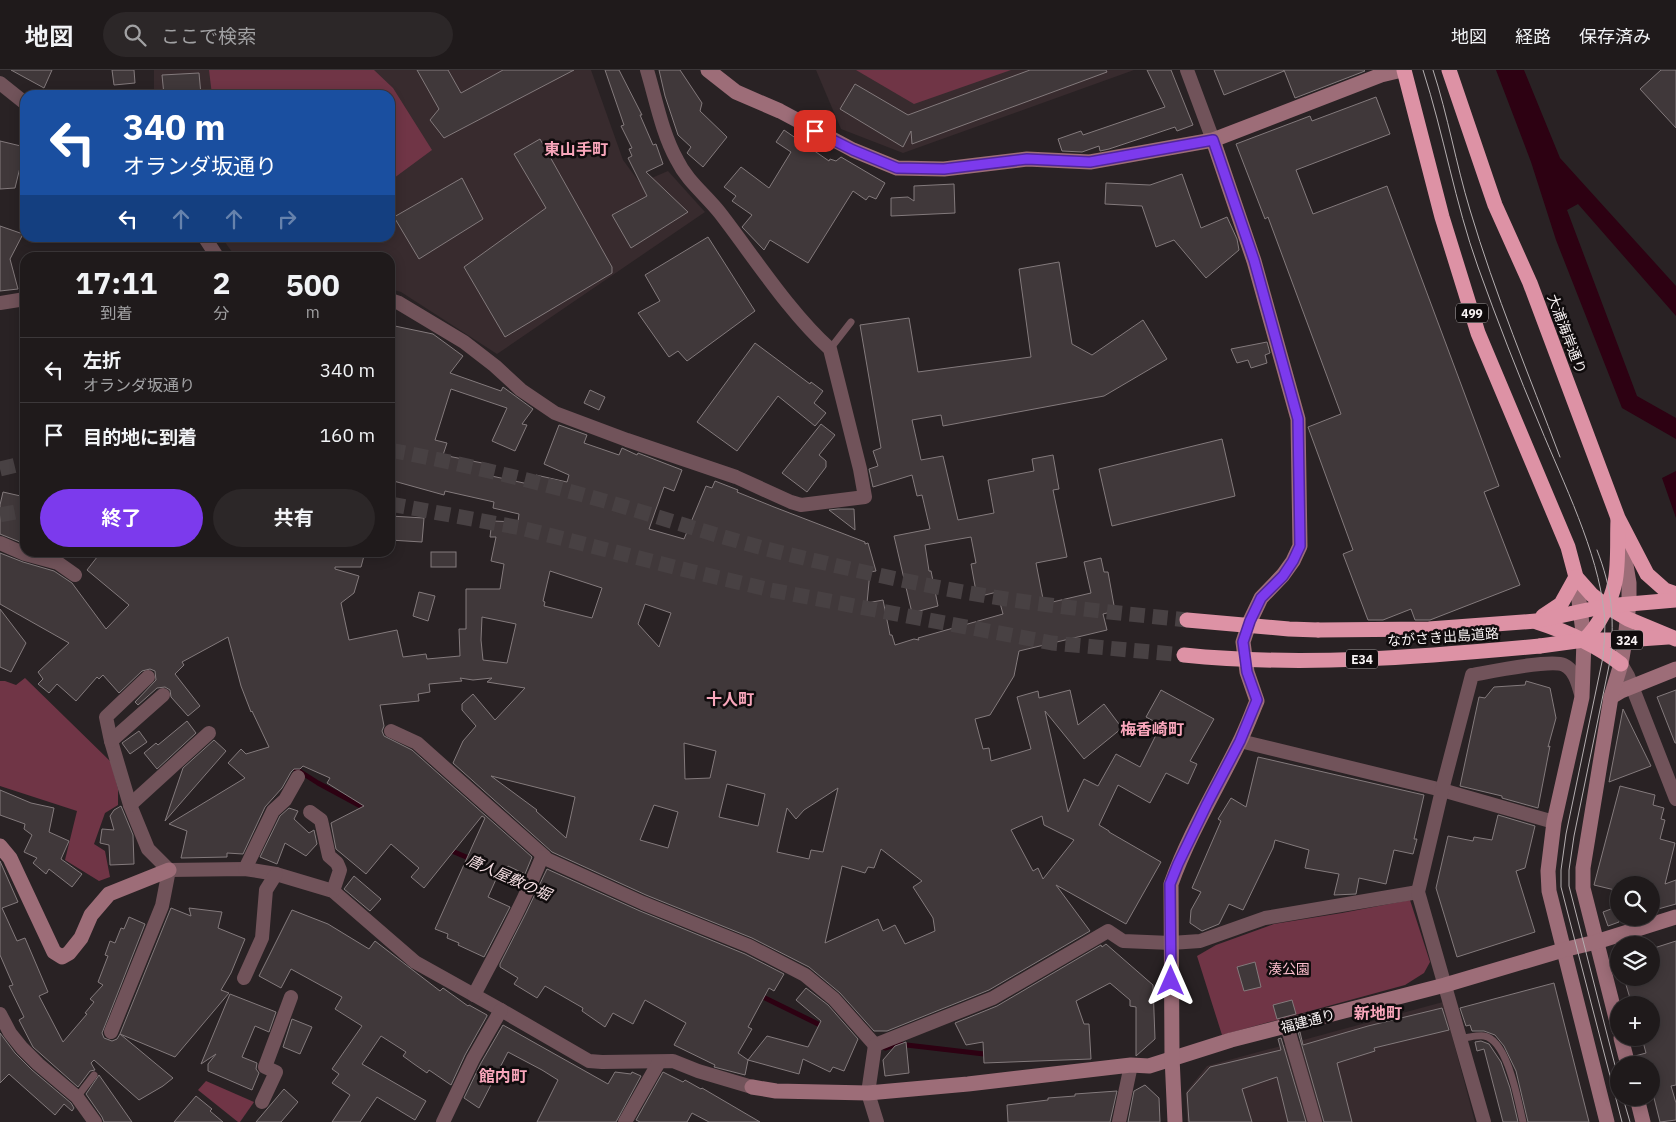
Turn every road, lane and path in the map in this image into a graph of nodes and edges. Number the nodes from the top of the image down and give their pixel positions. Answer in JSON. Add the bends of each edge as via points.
{"nodes":[{"id":1,"x":647,"y":70,"type":"edge"},
{"id":2,"x":708,"y":70,"type":"edge"},
{"id":3,"x":1187,"y":70,"type":"edge"},
{"id":4,"x":1403,"y":70,"type":"edge"},
{"id":5,"x":1449,"y":70,"type":"edge"},
{"id":6,"x":0,"y":83,"type":"edge"},
{"id":7,"x":20,"y":98,"type":"edge"},
{"id":8,"x":1213,"y":140,"type":"junction"},
{"id":9,"x":20,"y":300,"type":"edge"},
{"id":10,"x":395,"y":302,"type":"edge"},
{"id":11,"x":0,"y":303,"type":"edge"},
{"id":12,"x":851,"y":322,"type":"dead end"},
{"id":13,"x":830,"y":348,"type":"junction"},
{"id":14,"x":1618,"y":518,"type":"junction"},
{"id":15,"x":0,"y":543,"type":"edge"},
{"id":16,"x":20,"y":551,"type":"edge"},
{"id":17,"x":37,"y":557,"type":"edge"},
{"id":18,"x":74,"y":575,"type":"dead end"},
{"id":19,"x":1576,"y":577,"type":"junction"},
{"id":20,"x":1676,"y":594,"type":"edge"},
{"id":21,"x":1676,"y":600,"type":"edge"},
{"id":22,"x":1629,"y":603,"type":"junction"},
{"id":23,"x":1606,"y":606,"type":"junction"},
{"id":24,"x":1581,"y":611,"type":"junction"},
{"id":25,"x":1628,"y":619,"type":"junction"},
{"id":26,"x":1187,"y":620,"type":"tunnel mouth"},
{"id":27,"x":1536,"y":621,"type":"junction"},
{"id":28,"x":1672,"y":638,"type":"edge"},
{"id":29,"x":1584,"y":640,"type":"junction"},
{"id":30,"x":1625,"y":640,"type":"junction"},
{"id":31,"x":1184,"y":655,"type":"tunnel mouth"},
{"id":32,"x":1621,"y":664,"type":"junction"},
{"id":33,"x":1676,"y":669,"type":"edge"},
{"id":34,"x":148,"y":677,"type":"dead end"},
{"id":35,"x":1632,"y":687,"type":"junction"},
{"id":36,"x":163,"y":695,"type":"dead end"},
{"id":37,"x":1582,"y":697,"type":"junction"},
{"id":38,"x":1611,"y":697,"type":"junction"},
{"id":39,"x":391,"y":732,"type":"dead end"},
{"id":40,"x":209,"y":733,"type":"dead end"},
{"id":41,"x":111,"y":741,"type":"junction"},
{"id":42,"x":1240,"y":741,"type":"junction"},
{"id":43,"x":298,"y":777,"type":"dead end"},
{"id":44,"x":1442,"y":790,"type":"junction"},
{"id":45,"x":1676,"y":799,"type":"edge"},
{"id":46,"x":130,"y":805,"type":"junction"},
{"id":47,"x":310,"y":812,"type":"dead end"},
{"id":48,"x":1554,"y":822,"type":"junction"},
{"id":49,"x":0,"y":846,"type":"edge"},
{"id":50,"x":545,"y":857,"type":"junction"},
{"id":51,"x":245,"y":869,"type":"junction"},
{"id":52,"x":168,"y":870,"type":"junction"},
{"id":53,"x":276,"y":874,"type":"junction"},
{"id":54,"x":333,"y":891,"type":"junction"},
{"id":55,"x":1418,"y":892,"type":"junction"},
{"id":56,"x":1676,"y":917,"type":"edge"},
{"id":57,"x":1596,"y":942,"type":"junction"},
{"id":58,"x":1171,"y":943,"type":"junction"},
{"id":59,"x":1563,"y":950,"type":"junction"},
{"id":60,"x":244,"y":978,"type":"dead end"},
{"id":61,"x":1445,"y":985,"type":"junction"},
{"id":62,"x":474,"y":995,"type":"junction"},
{"id":63,"x":1610,"y":996,"type":"edge"},
{"id":64,"x":291,"y":997,"type":"dead end"},
{"id":65,"x":501,"y":1010,"type":"junction"},
{"id":66,"x":0,"y":1014,"type":"edge"},
{"id":67,"x":1287,"y":1026,"type":"junction"},
{"id":68,"x":111,"y":1032,"type":"dead end"},
{"id":69,"x":1460,"y":1038,"type":"junction"},
{"id":70,"x":875,"y":1046,"type":"junction"},
{"id":71,"x":1172,"y":1057,"type":"junction"},
{"id":72,"x":658,"y":1062,"type":"junction"},
{"id":73,"x":1131,"y":1065,"type":"junction"},
{"id":74,"x":94,"y":1075,"type":"dead end"},
{"id":75,"x":752,"y":1087,"type":"joint"},
{"id":76,"x":868,"y":1093,"type":"junction"},
{"id":77,"x":77,"y":1097,"type":"junction"},
{"id":78,"x":262,"y":1102,"type":"dead end"},
{"id":79,"x":1639,"y":1106,"type":"edge"},
{"id":80,"x":95,"y":1122,"type":"edge"},
{"id":81,"x":443,"y":1122,"type":"edge"},
{"id":82,"x":625,"y":1122,"type":"edge"},
{"id":83,"x":877,"y":1122,"type":"edge"},
{"id":84,"x":1119,"y":1122,"type":"edge"},
{"id":85,"x":1174,"y":1122,"type":"edge"},
{"id":86,"x":1315,"y":1122,"type":"edge"},
{"id":87,"x":1484,"y":1122,"type":"edge"},
{"id":88,"x":1523,"y":1122,"type":"edge"},
{"id":89,"x":1608,"y":1122,"type":"edge"},
{"id":90,"x":1643,"y":1122,"type":"edge"}],
"edges":[{"from":1,"to":13,"type":"street","via":[[677,161],[778,290]]},
{"from":2,"to":8,"type":"street","via":[[736,92],[780,110],[853,150],[897,168],[944,169],[1027,159],[1090,162]]},
{"from":3,"to":8,"type":"street"},
{"from":4,"to":8,"type":"street","via":[[1381,74]]},
{"from":4,"to":19,"type":"highway","number":"499","via":[[1442,217],[1478,333],[1568,547]]},
{"from":5,"to":14,"type":"highway","name":"大浦海岸通り","via":[[1495,205],[1530,282]]},
{"from":6,"to":7,"type":"street"},
{"from":8,"to":42,"type":"street","via":[[1254,260],[1298,419],[1300,546],[1283,576],[1261,598],[1243,642],[1247,672],[1257,700]]},
{"from":9,"to":11,"type":"street"},
{"from":10,"to":13,"type":"street","via":[[464,342],[521,390],[555,413],[736,477],[801,505],[865,497]]},
{"from":12,"to":13,"type":"lane"},
{"from":14,"to":20,"type":"highway","name":"大浦海岸通り","via":[[1647,574],[1665,590]]},
{"from":14,"to":22,"type":"street","via":[[1629,583]]},
{"from":14,"to":23,"type":"highway","via":[[1615,583]]},
{"from":15,"to":16,"type":"street"},
{"from":17,"to":18,"type":"street","via":[[58,563]]},
{"from":19,"to":23,"type":"highway","number":"499"},
{"from":19,"to":24,"type":"street"},
{"from":19,"to":27,"type":"highway","via":[[1561,604]]},
{"from":21,"to":22,"type":"highway","name":"ながさき出島道路","number":"E34"},
{"from":22,"to":23,"type":"highway","name":"ながさき出島道路","number":"E34"},
{"from":22,"to":25,"type":"street"},
{"from":23,"to":24,"type":"highway","name":"ながさき出島道路","number":"E34"},
{"from":23,"to":25,"type":"highway","number":"499"},
{"from":23,"to":29,"type":"highway","via":[[1592,633]]},
{"from":24,"to":27,"type":"highway","name":"ながさき出島道路","number":"E34"},
{"from":24,"to":29,"type":"street"},
{"from":25,"to":28,"type":"highway","number":"499"},
{"from":25,"to":30,"type":"street"},
{"from":26,"to":27,"type":"highway","name":"ながさき出島道路","number":"E34","bridge":true,"via":[[1289,629],[1367,630],[1429,630]]},
{"from":27,"to":29,"type":"highway","name":"ながさき出島道路","number":"E34"},
{"from":28,"to":30,"type":"highway","name":"ながさき出島道路","number":"324"},
{"from":29,"to":30,"type":"highway","name":"ながさき出島道路","number":"324"},
{"from":29,"to":31,"type":"highway","name":"ながさき出島道路","number":"E34","bridge":true,"via":[[1428,657],[1287,660]]},
{"from":29,"to":32,"type":"highway"},
{"from":29,"to":37,"type":"street"},
{"from":30,"to":32,"type":"street"},
{"from":32,"to":35,"type":"street"},
{"from":32,"to":38,"type":"street"},
{"from":33,"to":35,"type":"street"},
{"from":34,"to":41,"type":"street","via":[[106,717]]},
{"from":35,"to":38,"type":"street"},
{"from":35,"to":45,"type":"street"},
{"from":36,"to":41,"type":"street"},
{"from":37,"to":44,"type":"street","via":[[1576,677],[1565,665],[1551,662],[1472,674]]},
{"from":37,"to":48,"type":"street"},
{"from":38,"to":57,"type":"street","via":[[1584,868],[1583,888]]},
{"from":39,"to":50,"type":"street","via":[[417,743]]},
{"from":40,"to":46,"type":"street"},
{"from":41,"to":46,"type":"street"},
{"from":42,"to":44,"type":"street"},
{"from":42,"to":58,"type":"street","via":[[1170,884]]},
{"from":43,"to":51,"type":"street","via":[[273,812]]},
{"from":44,"to":48,"type":"street"},
{"from":44,"to":55,"type":"street"},
{"from":46,"to":52,"type":"street","via":[[148,848]]},
{"from":47,"to":54,"type":"street","via":[[321,820],[330,856],[340,870]]},
{"from":48,"to":59,"type":"street","via":[[1549,891]]},
{"from":49,"to":52,"type":"street","via":[[10,858],[54,952],[62,957],[81,938],[91,915],[109,894]]},
{"from":50,"to":62,"type":"street","via":[[542,857],[531,885]]},
{"from":50,"to":70,"type":"street","via":[[643,903],[749,946],[805,975],[834,1000]]},
{"from":51,"to":52,"type":"street"},
{"from":51,"to":53,"type":"street"},
{"from":52,"to":68,"type":"street","via":[[162,906]]},
{"from":53,"to":54,"type":"street"},
{"from":53,"to":60,"type":"street","via":[[266,890],[262,938]]},
{"from":54,"to":62,"type":"street","via":[[415,962]]},
{"from":55,"to":58,"type":"street","via":[[1265,918],[1200,941]]},
{"from":55,"to":61,"type":"street"},
{"from":56,"to":57,"type":"street","name":"福建通り"},
{"from":57,"to":59,"type":"street","name":"福建通り"},
{"from":57,"to":63,"type":"street"},
{"from":58,"to":70,"type":"street","via":[[1123,941],[1108,931],[994,998]]},
{"from":58,"to":71,"type":"street"},
{"from":59,"to":61,"type":"street","name":"福建通り"},
{"from":59,"to":89,"type":"street"},
{"from":61,"to":67,"type":"street","name":"福建通り"},
{"from":61,"to":69,"type":"street"},
{"from":62,"to":65,"type":"street"},
{"from":64,"to":78,"type":"street","via":[[264,1066],[276,1072]]},
{"from":65,"to":72,"type":"street","via":[[589,1061]]},
{"from":65,"to":81,"type":"street","via":[[472,1059]]},
{"from":66,"to":77,"type":"street","via":[[22,1048]]},
{"from":67,"to":71,"type":"street","name":"福建通り"},
{"from":67,"to":86,"type":"street"},
{"from":69,"to":87,"type":"street"},
{"from":69,"to":88,"type":"lane","via":[[1485,1036],[1495,1042],[1509,1064]]},
{"from":70,"to":76,"type":"street"},
{"from":71,"to":73,"type":"street","name":"福建通り","via":[[1149,1066]]},
{"from":71,"to":85,"type":"street"},
{"from":72,"to":75,"type":"street","via":[[673,1061]]},
{"from":72,"to":82,"type":"street"},
{"from":73,"to":76,"type":"street","name":"福建通り"},
{"from":73,"to":84,"type":"street"},
{"from":74,"to":77,"type":"lane"},
{"from":75,"to":76,"type":"street","name":"福建通り","via":[[776,1091]]},
{"from":76,"to":83,"type":"street"},
{"from":77,"to":80,"type":"street"},
{"from":79,"to":90,"type":"street"}]}
